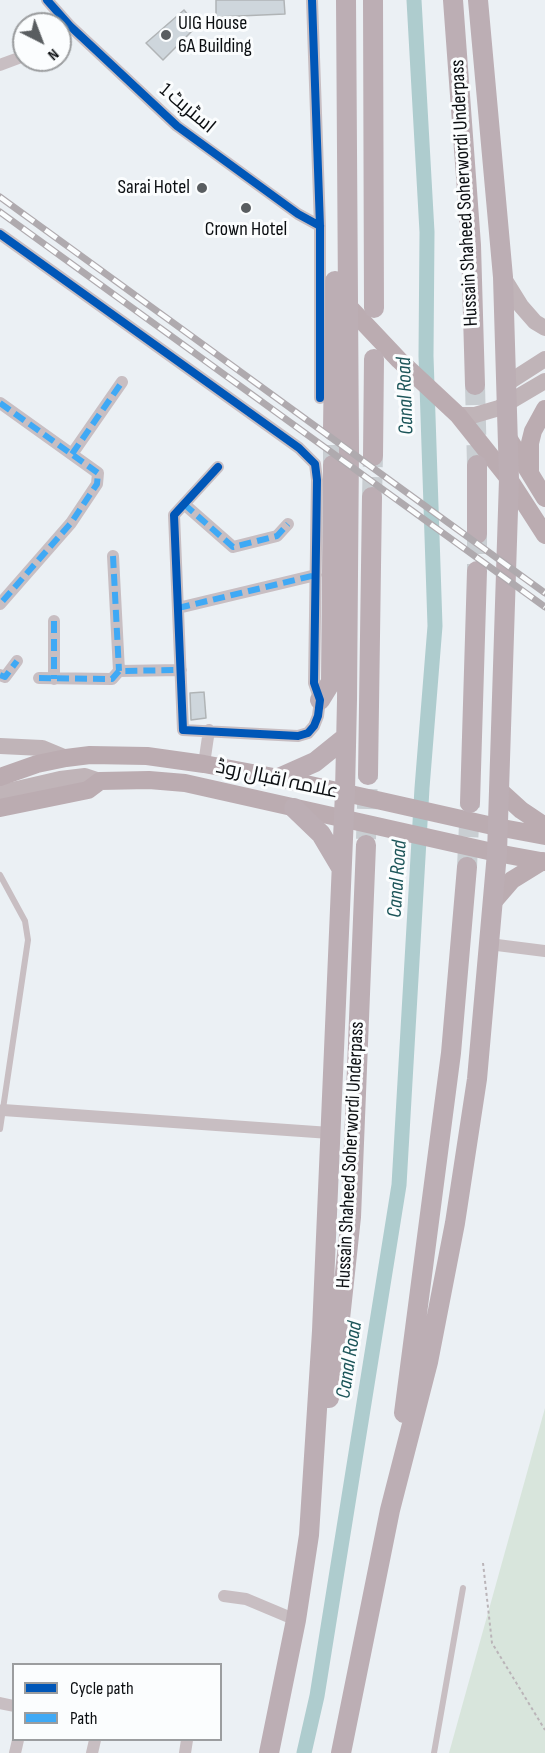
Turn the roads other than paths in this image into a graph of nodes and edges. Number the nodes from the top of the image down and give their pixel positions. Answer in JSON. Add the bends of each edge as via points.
{"nodes":[{"id":1,"x":47,"y":0,"type":"edge"},
{"id":2,"x":312,"y":0,"type":"edge"},
{"id":3,"x":336,"y":0,"type":"edge"},
{"id":4,"x":346,"y":0,"type":"edge"},
{"id":5,"x":373,"y":0,"type":"edge"},
{"id":6,"x":453,"y":0,"type":"edge"},
{"id":7,"x":478,"y":0,"type":"edge"},
{"id":8,"x":57,"y":12,"type":"edge"},
{"id":9,"x":72,"y":29,"type":"edge"},
{"id":10,"x":320,"y":226,"type":"junction"},
{"id":11,"x":0,"y":234,"type":"edge"},
{"id":12,"x":503,"y":277,"type":"junction"},
{"id":13,"x":348,"y":307,"type":"junction"},
{"id":14,"x":374,"y":308,"type":"dead end"},
{"id":15,"x":545,"y":328,"type":"edge"},
{"id":16,"x":374,"y":358,"type":"dead end"},
{"id":17,"x":545,"y":359,"type":"edge"},
{"id":18,"x":545,"y":381,"type":"edge"},
{"id":19,"x":122,"y":382,"type":"dead end"},
{"id":20,"x":507,"y":384,"type":"junction"},
{"id":21,"x":474,"y":385,"type":"tunnel mouth"},
{"id":22,"x":320,"y":398,"type":"dead end"},
{"id":23,"x":0,"y":403,"type":"edge"},
{"id":24,"x":507,"y":404,"type":"junction"},
{"id":25,"x":545,"y":409,"type":"edge"},
{"id":26,"x":457,"y":414,"type":"junction"},
{"id":27,"x":333,"y":431,"type":"tunnel mouth"},
{"id":28,"x":507,"y":436,"type":"junction"},
{"id":29,"x":72,"y":454,"type":"junction"},
{"id":30,"x":373,"y":456,"type":"tunnel mouth"},
{"id":31,"x":333,"y":465,"type":"tunnel mouth"},
{"id":32,"x":477,"y":465,"type":"tunnel mouth"},
{"id":33,"x":218,"y":467,"type":"dead end"},
{"id":34,"x":530,"y":475,"type":"junction"},
{"id":35,"x":509,"y":479,"type":"junction"},
{"id":36,"x":372,"y":496,"type":"tunnel mouth"},
{"id":37,"x":545,"y":498,"type":"edge"},
{"id":38,"x":184,"y":504,"type":"junction"},
{"id":39,"x":288,"y":524,"type":"dead end"},
{"id":40,"x":477,"y":534,"type":"tunnel mouth"},
{"id":41,"x":545,"y":535,"type":"edge"},
{"id":42,"x":113,"y":556,"type":"dead end"},
{"id":43,"x":477,"y":572,"type":"tunnel mouth"},
{"id":44,"x":316,"y":575,"type":"junction"},
{"id":45,"x":0,"y":604,"type":"edge"},
{"id":46,"x":178,"y":608,"type":"junction"},
{"id":47,"x":54,"y":621,"type":"dead end"},
{"id":48,"x":17,"y":661,"type":"dead end"},
{"id":49,"x":181,"y":670,"type":"junction"},
{"id":50,"x":119,"y":671,"type":"junction"},
{"id":51,"x":0,"y":675,"type":"edge"},
{"id":52,"x":39,"y":678,"type":"dead end"},
{"id":53,"x":54,"y":679,"type":"junction"},
{"id":54,"x":320,"y":700,"type":"junction"},
{"id":55,"x":210,"y":730,"type":"junction"},
{"id":56,"x":346,"y":737,"type":"junction"},
{"id":57,"x":0,"y":746,"type":"edge"},
{"id":58,"x":66,"y":758,"type":"junction"},
{"id":59,"x":204,"y":764,"type":"junction"},
{"id":60,"x":368,"y":775,"type":"tunnel mouth"},
{"id":61,"x":0,"y":777,"type":"edge"},
{"id":62,"x":279,"y":778,"type":"junction"},
{"id":63,"x":100,"y":781,"type":"junction"},
{"id":64,"x":499,"y":790,"type":"junction"},
{"id":65,"x":345,"y":792,"type":"junction"},
{"id":66,"x":0,"y":793,"type":"edge"},
{"id":67,"x":470,"y":803,"type":"tunnel mouth"},
{"id":68,"x":0,"y":808,"type":"edge"},
{"id":69,"x":294,"y":808,"type":"junction"},
{"id":70,"x":343,"y":818,"type":"junction"},
{"id":71,"x":545,"y":826,"type":"edge"},
{"id":72,"x":498,"y":827,"type":"junction"},
{"id":73,"x":545,"y":836,"type":"edge"},
{"id":74,"x":366,"y":845,"type":"tunnel mouth"},
{"id":75,"x":497,"y":853,"type":"junction"},
{"id":76,"x":544,"y":862,"type":"edge"},
{"id":77,"x":467,"y":867,"type":"tunnel mouth"},
{"id":78,"x":342,"y":868,"type":"junction"},
{"id":79,"x":0,"y":875,"type":"edge"},
{"id":80,"x":493,"y":902,"type":"junction"},
{"id":81,"x":489,"y":944,"type":"junction"},
{"id":82,"x":545,"y":951,"type":"edge"},
{"id":83,"x":3,"y":1110,"type":"junction"},
{"id":84,"x":0,"y":1129,"type":"edge"},
{"id":85,"x":330,"y":1133,"type":"junction"},
{"id":86,"x":390,"y":1510,"type":"junction"},
{"id":87,"x":309,"y":1535,"type":"junction"},
{"id":88,"x":464,"y":1588,"type":"dead end"},
{"id":89,"x":224,"y":1596,"type":"dead end"},
{"id":90,"x":296,"y":1620,"type":"junction"},
{"id":91,"x":269,"y":1753,"type":"edge"},
{"id":92,"x":341,"y":1753,"type":"edge"},
{"id":93,"x":434,"y":1753,"type":"edge"}],
"edges":[{"from":1,"to":8,"type":"street","name":"اسٹریٹ 1"},
{"from":2,"to":10,"type":"street"},
{"from":3,"to":27,"type":"highway"},
{"from":4,"to":13,"type":"highway"},
{"from":5,"to":14,"type":"highway"},
{"from":6,"to":21,"type":"highway","name":"Hussain Shaheed Soherwordi Underpass","via":[[471,245]]},
{"from":7,"to":12,"type":"highway"},
{"from":9,"to":10,"type":"street","name":"اسٹریٹ 1","via":[[177,126]]},
{"from":10,"to":22,"type":"street"},
{"from":11,"to":44,"type":"street","via":[[308,456],[315,464],[317,480]]},
{"from":12,"to":15,"type":"main road","via":[[521,306]]},
{"from":12,"to":20,"type":"highway"},
{"from":13,"to":26,"type":"main road"},
{"from":13,"to":56,"type":"highway"},
{"from":16,"to":30,"type":"highway"},
{"from":17,"to":20,"type":"main road"},
{"from":18,"to":24,"type":"main road"},
{"from":19,"to":29,"type":"street"},
{"from":20,"to":24,"type":"highway"},
{"from":23,"to":29,"type":"street"},
{"from":24,"to":26,"type":"main road","via":[[483,413]]},
{"from":24,"to":28,"type":"highway"},
{"from":25,"to":34,"type":"main road","via":[[530,443]]},
{"from":26,"to":35,"type":"main road"},
{"from":28,"to":34,"type":"main road"},
{"from":28,"to":35,"type":"highway"},
{"from":29,"to":45,"type":"street","via":[[98,473],[97,484],[70,523]]},
{"from":31,"to":54,"type":"highway","via":[[331,682]]},
{"from":32,"to":40,"type":"highway"},
{"from":33,"to":38,"type":"street"},
{"from":34,"to":37,"type":"main road"},
{"from":35,"to":41,"type":"main road"},
{"from":35,"to":64,"type":"highway"},
{"from":36,"to":60,"type":"highway"},
{"from":38,"to":39,"type":"street","via":[[232,548],[277,536]]},
{"from":38,"to":46,"type":"street","via":[[174,515]]},
{"from":42,"to":50,"type":"street"},
{"from":43,"to":67,"type":"highway"},
{"from":44,"to":46,"type":"street"},
{"from":44,"to":54,"type":"street","via":[[314,682]]},
{"from":46,"to":49,"type":"street"},
{"from":47,"to":53,"type":"street"},
{"from":48,"to":51,"type":"street","via":[[4,677]]},
{"from":49,"to":50,"type":"street"},
{"from":49,"to":55,"type":"street","via":[[183,730]]},
{"from":50,"to":53,"type":"street","via":[[112,679]]},
{"from":52,"to":53,"type":"street"},
{"from":54,"to":55,"type":"street","via":[[318,716],[308,733],[298,736]]},
{"from":55,"to":59,"type":"street"},
{"from":56,"to":62,"type":"highway","via":[[315,762]]},
{"from":56,"to":65,"type":"highway"},
{"from":57,"to":58,"type":"main road","via":[[42,748]]},
{"from":58,"to":59,"type":"main road","name":"علامہ اقبال روڈ","via":[[147,756]]},
{"from":58,"to":61,"type":"main road","name":"علامہ اقبال روڈ"},
{"from":59,"to":62,"type":"main road","name":"علامہ اقبال روڈ"},
{"from":62,"to":65,"type":"main road","name":"علامہ اقبال روڈ"},
{"from":63,"to":66,"type":"main road","via":[[85,776]]},
{"from":63,"to":68,"type":"main road","name":"علامہ اقبال روڈ","via":[[88,790]]},
{"from":63,"to":69,"type":"main road","name":"علامہ اقبال روڈ","via":[[185,783]]},
{"from":64,"to":71,"type":"main road"},
{"from":64,"to":72,"type":"highway"},
{"from":65,"to":70,"type":"highway"},
{"from":65,"to":72,"type":"main road","name":"علامہ اقبال روڈ"},
{"from":69,"to":70,"type":"main road","name":"علامہ اقبال روڈ"},
{"from":69,"to":78,"type":"highway","via":[[321,834]]},
{"from":70,"to":75,"type":"main road","name":"علامہ اقبال روڈ"},
{"from":70,"to":78,"type":"highway"},
{"from":72,"to":73,"type":"main road"},
{"from":72,"to":75,"type":"highway"},
{"from":74,"to":87,"type":"highway","name":"Hussain Shaheed Soherwordi Underpass","via":[[351,1217]]},
{"from":75,"to":76,"type":"main road","name":"علامہ اقبال روڈ"},
{"from":75,"to":80,"type":"highway"},
{"from":76,"to":80,"type":"main road","via":[[512,880]]},
{"from":77,"to":86,"type":"highway","via":[[449,1064]]},
{"from":78,"to":85,"type":"highway"},
{"from":79,"to":83,"type":"lane","via":[[25,921],[28,940]]},
{"from":80,"to":81,"type":"highway"},
{"from":81,"to":82,"type":"street"},
{"from":81,"to":86,"type":"highway","via":[[477,1079],[455,1223],[428,1362]]},
{"from":83,"to":84,"type":"lane"},
{"from":83,"to":85,"type":"street"},
{"from":85,"to":87,"type":"highway"},
{"from":86,"to":92,"type":"highway"},
{"from":87,"to":90,"type":"highway"},
{"from":88,"to":93,"type":"lane"},
{"from":89,"to":90,"type":"street","via":[[246,1599]]},
{"from":90,"to":91,"type":"highway"}]}
